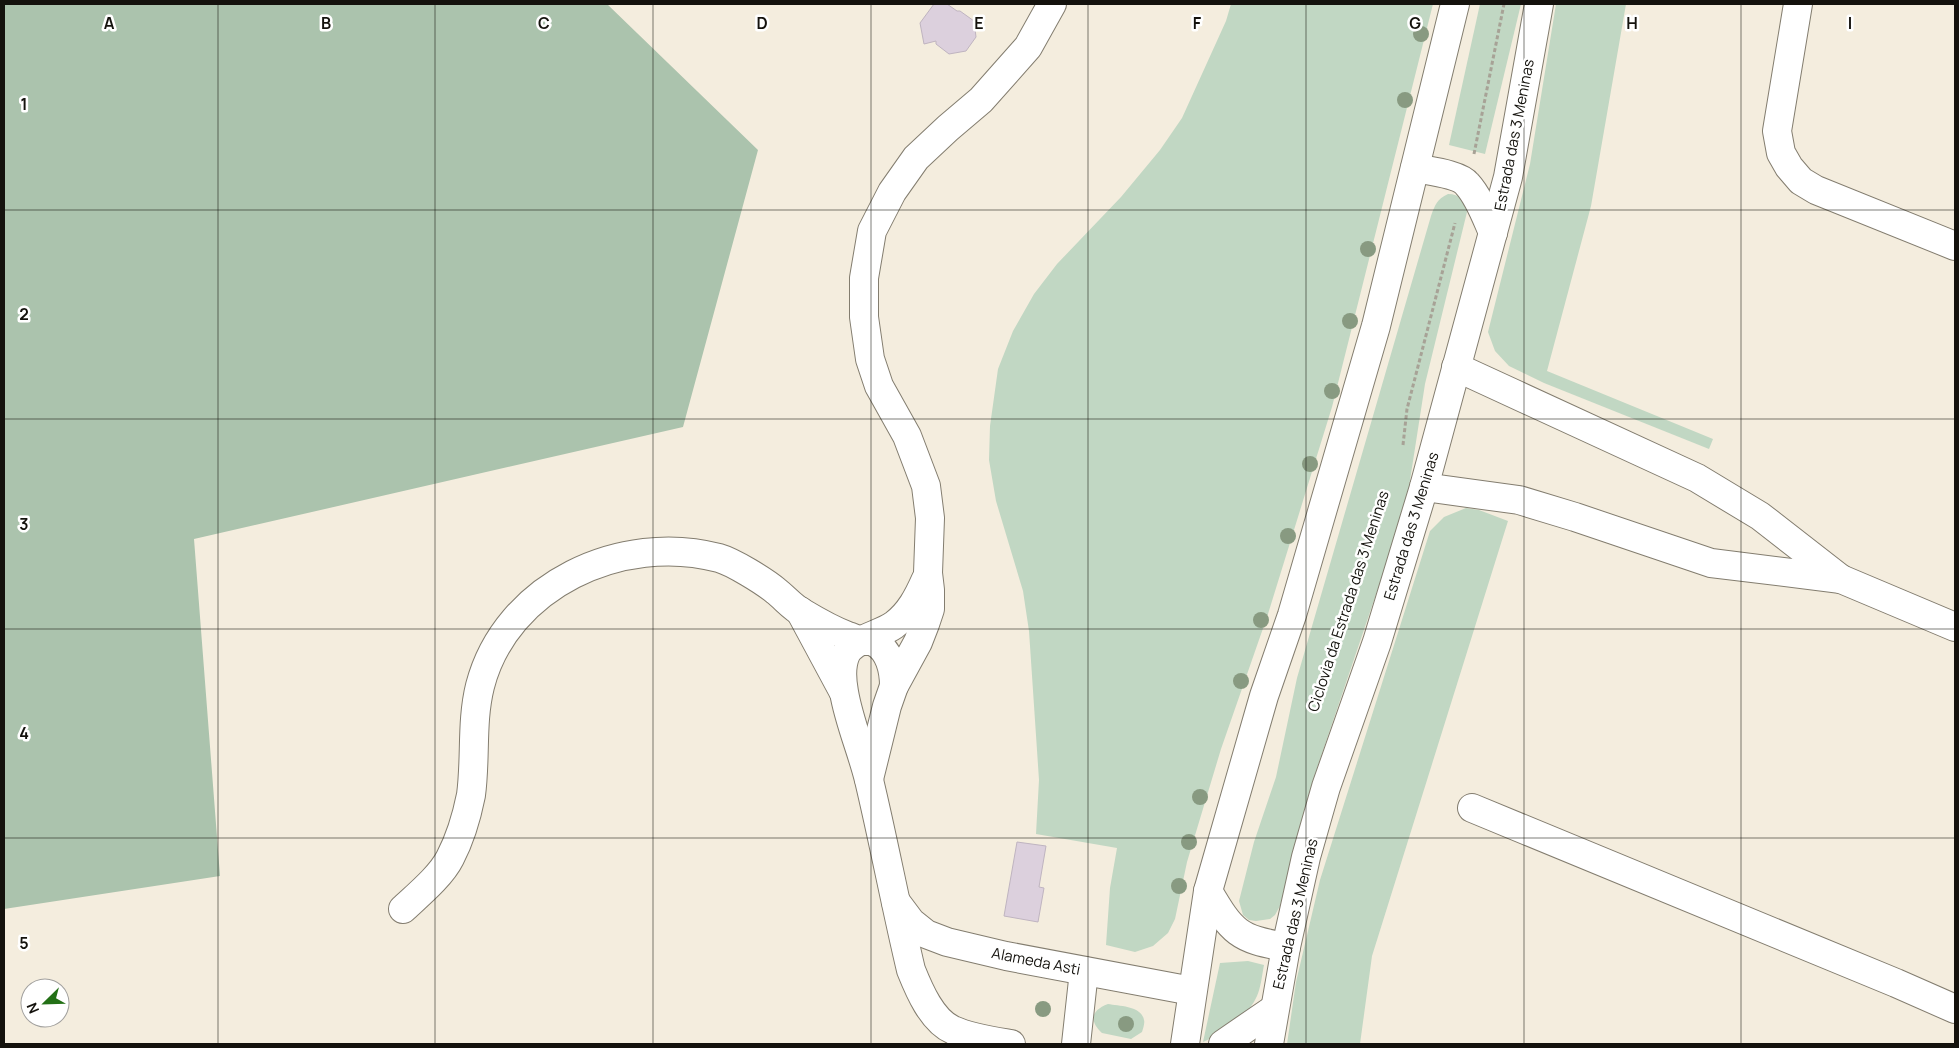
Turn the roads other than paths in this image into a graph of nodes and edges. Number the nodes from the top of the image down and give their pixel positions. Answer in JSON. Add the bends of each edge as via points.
{"nodes":[{"id":1,"x":1052,"y":4,"type":"edge"},
{"id":2,"x":1455,"y":4,"type":"edge"},
{"id":3,"x":1539,"y":4,"type":"edge"},
{"id":4,"x":1798,"y":4,"type":"edge"},
{"id":5,"x":1415,"y":168,"type":"junction"},
{"id":6,"x":1493,"y":233,"type":"junction"},
{"id":7,"x":1955,"y":246,"type":"edge"},
{"id":8,"x":1456,"y":367,"type":"junction"},
{"id":9,"x":1424,"y":487,"type":"junction"},
{"id":10,"x":928,"y":573,"type":"junction"},
{"id":11,"x":1841,"y":579,"type":"junction"},
{"id":12,"x":800,"y":611,"type":"junction"},
{"id":13,"x":1955,"y":627,"type":"edge"},
{"id":14,"x":860,"y":641,"type":"junction"},
{"id":15,"x":894,"y":686,"type":"junction"},
{"id":16,"x":845,"y":694,"type":"junction"},
{"id":17,"x":869,"y":780,"type":"junction"},
{"id":18,"x":1472,"y":808,"type":"dead end"},
{"id":19,"x":1208,"y":891,"type":"junction"},
{"id":20,"x":895,"y":901,"type":"junction"},
{"id":21,"x":403,"y":909,"type":"dead end"},
{"id":22,"x":1286,"y":947,"type":"junction"},
{"id":23,"x":1084,"y":971,"type":"junction"},
{"id":24,"x":1192,"y":991,"type":"junction"},
{"id":25,"x":1274,"y":1009,"type":"junction"},
{"id":26,"x":1955,"y":1009,"type":"edge"},
{"id":27,"x":1011,"y":1044,"type":"edge"},
{"id":28,"x":1076,"y":1044,"type":"edge"},
{"id":29,"x":1185,"y":1044,"type":"edge"},
{"id":30,"x":1223,"y":1044,"type":"edge"},
{"id":31,"x":1269,"y":1044,"type":"edge"}],
"edges":[{"from":1,"to":10,"type":"street","via":[[1028,47],[981,100],[916,158],[892,192],[872,231],[864,278],[864,317],[870,359],[879,386],[907,436],[926,486],[930,518]]},
{"from":2,"to":5,"type":"street"},
{"from":3,"to":6,"type":"street","name":"Estrada das 3 Meninas","via":[[1508,177]]},
{"from":4,"to":7,"type":"street","via":[[1777,131],[1781,152],[1789,167],[1801,181],[1816,190]]},
{"from":5,"to":6,"type":"street","via":[[1467,182]]},
{"from":5,"to":19,"type":"street","via":[[1335,474],[1264,696]]},
{"from":6,"to":8,"type":"street","name":"Estrada das 3 Meninas"},
{"from":8,"to":9,"type":"street","name":"Estrada das 3 Meninas"},
{"from":8,"to":11,"type":"street","via":[[1697,478],[1760,516]]},
{"from":9,"to":11,"type":"street","via":[[1518,500],[1711,563]]},
{"from":9,"to":22,"type":"street","name":"Estrada das 3 Meninas","via":[[1376,642],[1326,787]]},
{"from":10,"to":14,"type":"street","via":[[918,599],[909,611],[893,625]]},
{"from":10,"to":15,"type":"street","via":[[930,609],[918,642]]},
{"from":11,"to":13,"type":"street"},
{"from":12,"to":14,"type":"street","via":[[832,630]]},
{"from":12,"to":16,"type":"street"},
{"from":12,"to":21,"type":"street","via":[[774,589],[720,558],[690,553],[660,550],[623,555],[557,582],[532,602],[508,628],[490,656],[474,714],[471,795],[461,829],[450,859]]},
{"from":14,"to":15,"type":"street","via":[[874,642],[881,648],[894,669]]},
{"from":14,"to":16,"type":"street","via":[[846,654],[842,678]]},
{"from":15,"to":17,"type":"street"},
{"from":16,"to":17,"type":"street","name":"Alameda Asti"},
{"from":17,"to":20,"type":"street","name":"Alameda Asti"},
{"from":18,"to":26,"type":"street"},
{"from":19,"to":22,"type":"street","via":[[1229,924],[1244,936],[1258,943]]},
{"from":19,"to":24,"type":"street"},
{"from":20,"to":23,"type":"street","name":"Alameda Asti","via":[[911,922],[926,934],[947,942]]},
{"from":20,"to":27,"type":"street","name":"Alameda Asti","via":[[911,970],[920,994],[935,1015],[952,1030]]},
{"from":22,"to":25,"type":"street","name":"Estrada das 3 Meninas"},
{"from":23,"to":24,"type":"street","name":"Alameda Asti"},
{"from":23,"to":28,"type":"street"},
{"from":24,"to":29,"type":"street"},
{"from":25,"to":30,"type":"street"},
{"from":25,"to":31,"type":"street","name":"Estrada das 3 Meninas"}]}
